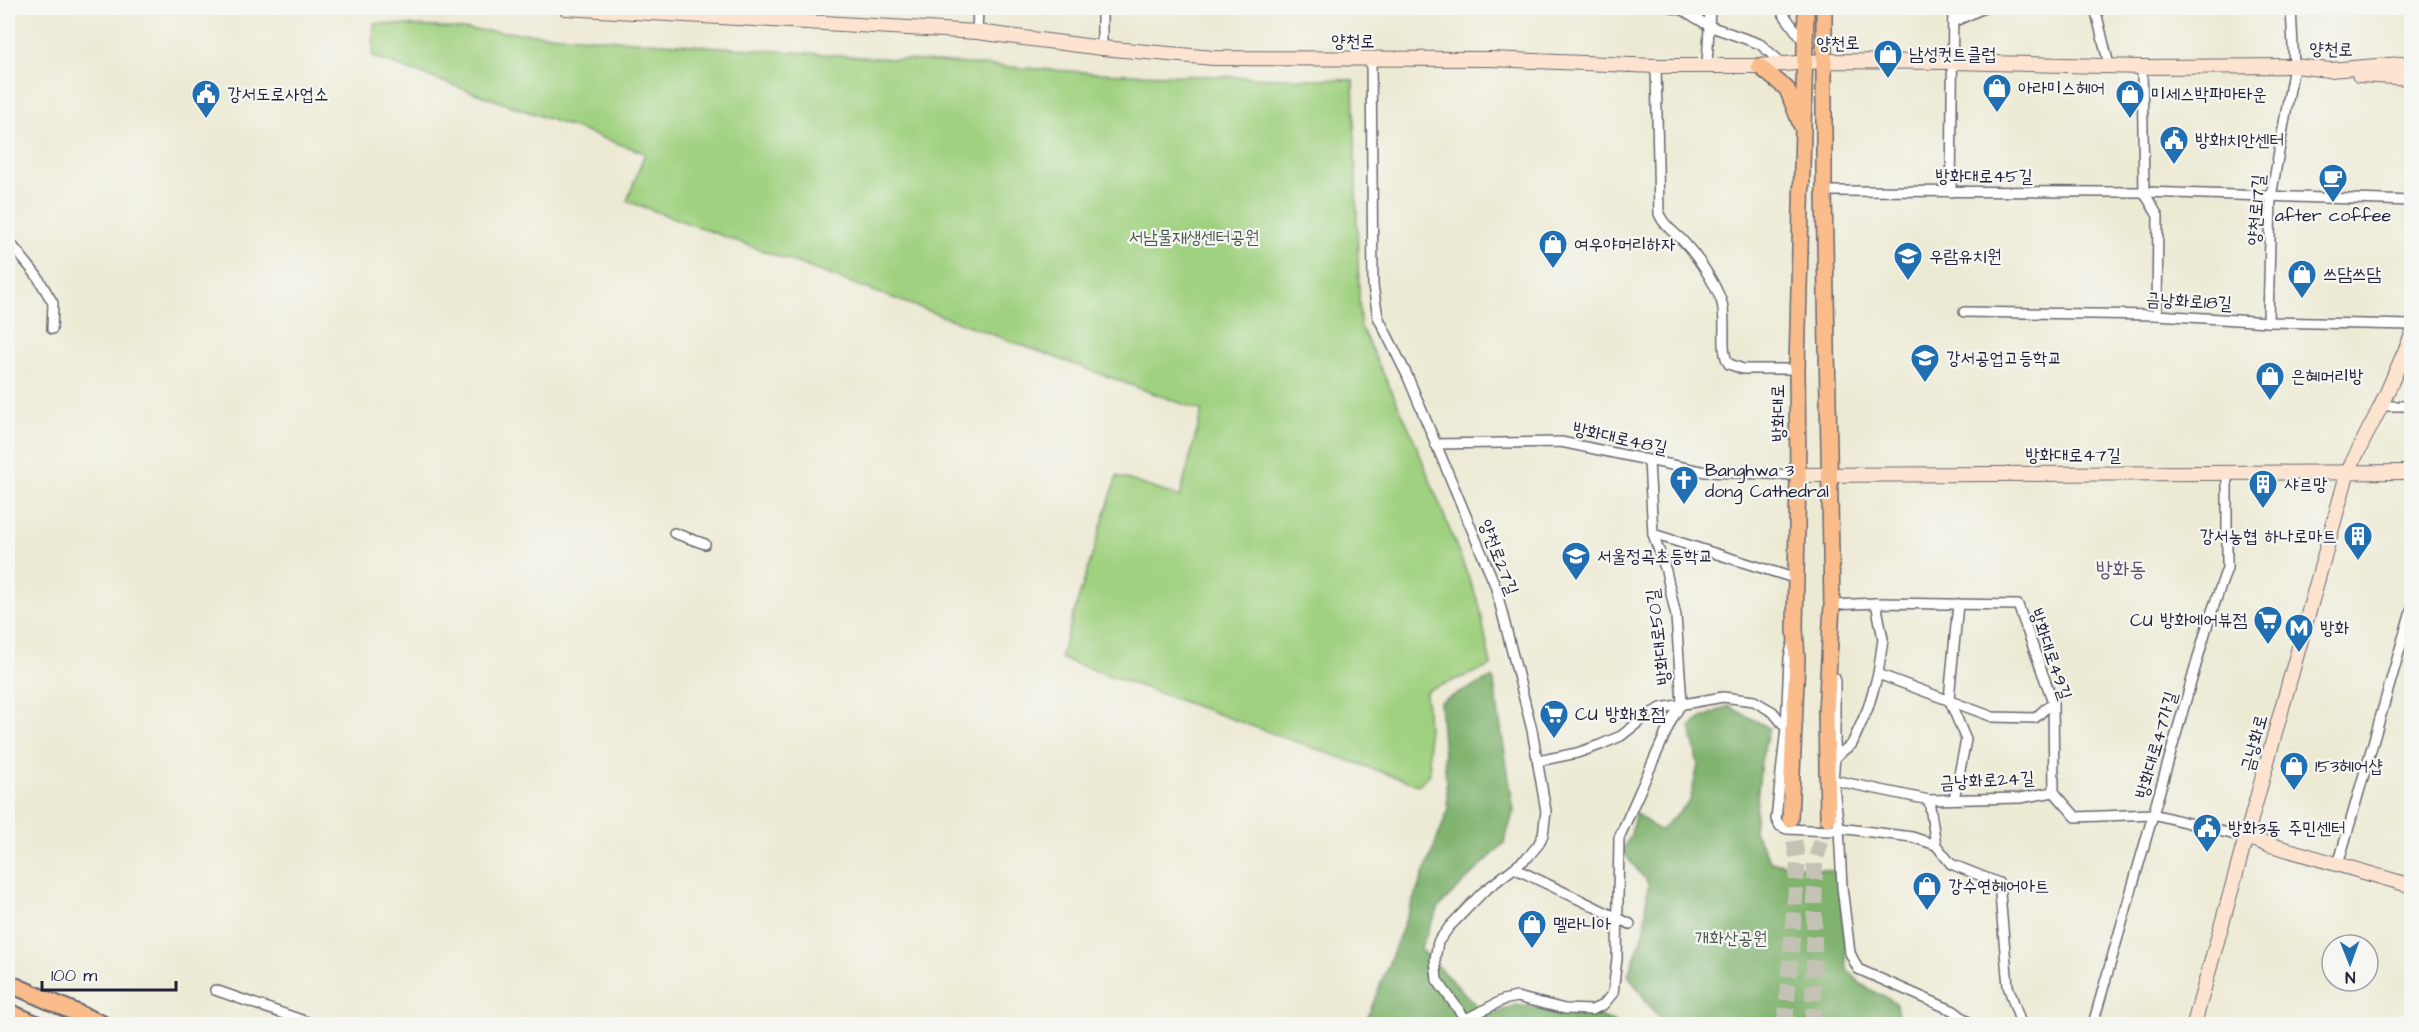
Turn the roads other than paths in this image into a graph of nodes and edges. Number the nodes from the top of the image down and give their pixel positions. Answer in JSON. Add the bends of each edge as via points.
{"nodes":[{"id":1,"x":565,"y":8,"type":"edge"},
{"id":2,"x":978,"y":8,"type":"edge"},
{"id":3,"x":1102,"y":8,"type":"edge"},
{"id":4,"x":1673,"y":8,"type":"edge"},
{"id":5,"x":1710,"y":8,"type":"edge"},
{"id":6,"x":1779,"y":8,"type":"edge"},
{"id":7,"x":1806,"y":8,"type":"edge"},
{"id":8,"x":1824,"y":8,"type":"edge"},
{"id":9,"x":1953,"y":8,"type":"edge"},
{"id":10,"x":1984,"y":8,"type":"edge"},
{"id":11,"x":2095,"y":8,"type":"edge"},
{"id":12,"x":2291,"y":8,"type":"edge"},
{"id":13,"x":740,"y":13,"type":"edge"},
{"id":14,"x":1953,"y":22,"type":"junction"},
{"id":15,"x":1709,"y":26,"type":"junction"},
{"id":16,"x":976,"y":32,"type":"junction"},
{"id":17,"x":1806,"y":44,"type":"junction"},
{"id":18,"x":1102,"y":48,"type":"junction"},
{"id":19,"x":1371,"y":59,"type":"junction"},
{"id":20,"x":1824,"y":61,"type":"junction"},
{"id":21,"x":1805,"y":62,"type":"junction"},
{"id":22,"x":1951,"y":62,"type":"junction"},
{"id":23,"x":2412,"y":63,"type":"edge"},
{"id":24,"x":1783,"y":64,"type":"junction"},
{"id":25,"x":2109,"y":65,"type":"junction"},
{"id":26,"x":1656,"y":66,"type":"junction"},
{"id":27,"x":1707,"y":66,"type":"junction"},
{"id":28,"x":1759,"y":66,"type":"junction"},
{"id":29,"x":2294,"y":66,"type":"junction"},
{"id":30,"x":2142,"y":67,"type":"junction"},
{"id":31,"x":2330,"y":70,"type":"junction"},
{"id":32,"x":2412,"y":78,"type":"edge"},
{"id":33,"x":1804,"y":133,"type":"junction"},
{"id":34,"x":1824,"y":191,"type":"junction"},
{"id":35,"x":1951,"y":192,"type":"junction"},
{"id":36,"x":2144,"y":192,"type":"junction"},
{"id":37,"x":2271,"y":197,"type":"junction"},
{"id":38,"x":2412,"y":201,"type":"edge"},
{"id":39,"x":8,"y":240,"type":"edge"},
{"id":40,"x":1964,"y":312,"type":"dead end"},
{"id":41,"x":2157,"y":315,"type":"junction"},
{"id":42,"x":2268,"y":322,"type":"junction"},
{"id":43,"x":2412,"y":325,"type":"edge"},
{"id":44,"x":52,"y":329,"type":"dead end"},
{"id":45,"x":2412,"y":335,"type":"edge"},
{"id":46,"x":1797,"y":369,"type":"junction"},
{"id":47,"x":2381,"y":406,"type":"junction"},
{"id":48,"x":2412,"y":406,"type":"edge"},
{"id":49,"x":1435,"y":444,"type":"junction"},
{"id":50,"x":1649,"y":461,"type":"junction"},
{"id":51,"x":2348,"y":471,"type":"junction"},
{"id":52,"x":2227,"y":472,"type":"junction"},
{"id":53,"x":2412,"y":472,"type":"edge"},
{"id":54,"x":1829,"y":473,"type":"junction"},
{"id":55,"x":1798,"y":475,"type":"junction"},
{"id":56,"x":674,"y":533,"type":"dead end"},
{"id":57,"x":1653,"y":534,"type":"junction"},
{"id":58,"x":705,"y":544,"type":"dead end"},
{"id":59,"x":1797,"y":579,"type":"junction"},
{"id":60,"x":1876,"y":603,"type":"junction"},
{"id":61,"x":1958,"y":604,"type":"junction"},
{"id":62,"x":1832,"y":605,"type":"junction"},
{"id":63,"x":2412,"y":607,"type":"edge"},
{"id":64,"x":1832,"y":625,"type":"junction"},
{"id":65,"x":1795,"y":628,"type":"junction"},
{"id":66,"x":1878,"y":674,"type":"junction"},
{"id":67,"x":1949,"y":699,"type":"junction"},
{"id":68,"x":2054,"y":702,"type":"junction"},
{"id":69,"x":1682,"y":703,"type":"junction"},
{"id":70,"x":1786,"y":728,"type":"junction"},
{"id":71,"x":1835,"y":757,"type":"junction"},
{"id":72,"x":1538,"y":761,"type":"junction"},
{"id":73,"x":1833,"y":780,"type":"junction"},
{"id":74,"x":2054,"y":792,"type":"junction"},
{"id":75,"x":1954,"y":799,"type":"junction"},
{"id":76,"x":1929,"y":800,"type":"junction"},
{"id":77,"x":2153,"y":814,"type":"junction"},
{"id":78,"x":1790,"y":819,"type":"tunnel mouth"},
{"id":79,"x":1834,"y":823,"type":"junction"},
{"id":80,"x":2247,"y":838,"type":"junction"},
{"id":81,"x":1936,"y":845,"type":"junction"},
{"id":82,"x":2338,"y":865,"type":"junction"},
{"id":83,"x":1514,"y":868,"type":"junction"},
{"id":84,"x":2412,"y":886,"type":"edge"},
{"id":85,"x":1617,"y":919,"type":"junction"},
{"id":86,"x":1630,"y":924,"type":"dead end"},
{"id":87,"x":8,"y":983,"type":"edge"},
{"id":88,"x":215,"y":990,"type":"dead end"},
{"id":89,"x":8,"y":1012,"type":"edge"},
{"id":90,"x":1467,"y":1022,"type":"edge"},
{"id":91,"x":36,"y":1024,"type":"edge"},
{"id":92,"x":102,"y":1024,"type":"edge"},
{"id":93,"x":313,"y":1024,"type":"edge"},
{"id":94,"x":1971,"y":1024,"type":"edge"},
{"id":95,"x":2021,"y":1024,"type":"edge"},
{"id":96,"x":2092,"y":1024,"type":"edge"},
{"id":97,"x":2194,"y":1024,"type":"edge"}],
"edges":[{"from":1,"to":13,"type":"main road","name":"양천로"},
{"from":2,"to":16,"type":"street"},
{"from":3,"to":18,"type":"street"},
{"from":4,"to":15,"type":"street"},
{"from":5,"to":15,"type":"street"},
{"from":6,"to":17,"type":"street"},
{"from":7,"to":17,"type":"main road","name":"방화대로"},
{"from":8,"to":20,"type":"main road"},
{"from":9,"to":14,"type":"street"},
{"from":10,"to":14,"type":"street"},
{"from":11,"to":25,"type":"street"},
{"from":12,"to":29,"type":"street","name":"양천로17길"},
{"from":13,"to":16,"type":"main road","name":"양천로"},
{"from":14,"to":22,"type":"street"},
{"from":15,"to":24,"type":"street","via":[[1760,44]]},
{"from":15,"to":27,"type":"street"},
{"from":16,"to":18,"type":"main road","name":"양천로"},
{"from":17,"to":21,"type":"main road","name":"방화대로"},
{"from":18,"to":19,"type":"main road","name":"양천로","via":[[1214,58]]},
{"from":19,"to":26,"type":"main road","name":"양천로"},
{"from":19,"to":49,"type":"street","name":"양천로27길","via":[[1378,317]]},
{"from":20,"to":21,"type":"main road","name":"양천로"},
{"from":20,"to":22,"type":"main road","name":"양천로"},
{"from":20,"to":34,"type":"main road"},
{"from":21,"to":24,"type":"main road","name":"양천로"},
{"from":21,"to":33,"type":"main road","name":"방화대로"},
{"from":22,"to":25,"type":"main road","name":"양천로"},
{"from":22,"to":35,"type":"street"},
{"from":23,"to":31,"type":"main road","name":"양천로"},
{"from":24,"to":28,"type":"main road","name":"양천로"},
{"from":25,"to":30,"type":"main road","name":"양천로"},
{"from":26,"to":27,"type":"main road","name":"양천로"},
{"from":26,"to":46,"type":"street","via":[[1662,222],[1692,253],[1719,295],[1724,308],[1725,354],[1729,364],[1743,369]]},
{"from":27,"to":28,"type":"main road","name":"양천로"},
{"from":28,"to":33,"type":"main road","via":[[1787,89]]},
{"from":29,"to":30,"type":"main road","name":"양천로"},
{"from":29,"to":31,"type":"main road","name":"양천로"},
{"from":29,"to":37,"type":"street","name":"양천로17길"},
{"from":30,"to":36,"type":"street"},
{"from":31,"to":32,"type":"main road"},
{"from":33,"to":46,"type":"main road","name":"방화대로"},
{"from":34,"to":35,"type":"street","name":"방화대로45길"},
{"from":34,"to":54,"type":"main road"},
{"from":35,"to":36,"type":"street","name":"방화대로45길"},
{"from":36,"to":37,"type":"street","name":"방화대로45길"},
{"from":36,"to":41,"type":"street","via":[[2158,216]]},
{"from":37,"to":38,"type":"street","name":"방화대로45길"},
{"from":37,"to":42,"type":"street","name":"양천로17길"},
{"from":39,"to":44,"type":"street","via":[[38,276],[52,303]]},
{"from":40,"to":41,"type":"street","name":"금낭화로18길"},
{"from":41,"to":42,"type":"street","name":"금낭화로18길"},
{"from":42,"to":43,"type":"street","name":"금낭화로18길"},
{"from":45,"to":47,"type":"main road","name":"금낭화로"},
{"from":46,"to":55,"type":"main road","name":"방화대로"},
{"from":47,"to":48,"type":"street"},
{"from":47,"to":51,"type":"main road","name":"금낭화로"},
{"from":49,"to":50,"type":"street","name":"방화대로48길","via":[[1561,442]]},
{"from":49,"to":72,"type":"street","name":"양천로27길","via":[[1495,585]]},
{"from":50,"to":55,"type":"street","name":"방화대로48길","via":[[1706,472]]},
{"from":50,"to":57,"type":"street","name":"방화대로50길"},
{"from":51,"to":52,"type":"main road","name":"방화대로47길"},
{"from":51,"to":53,"type":"main road"},
{"from":51,"to":80,"type":"main road","name":"금낭화로"},
{"from":52,"to":54,"type":"main road","name":"방화대로47길"},
{"from":52,"to":77,"type":"street","name":"방화대로47가길","via":[[2227,568]]},
{"from":54,"to":55,"type":"main road","name":"방화대로47길"},
{"from":54,"to":62,"type":"main road"},
{"from":55,"to":59,"type":"main road","name":"방화대로"},
{"from":56,"to":58,"type":"street"},
{"from":57,"to":59,"type":"street"},
{"from":57,"to":69,"type":"street","name":"방화대로50길","via":[[1676,616]]},
{"from":59,"to":65,"type":"main road","name":"방화대로"},
{"from":60,"to":61,"type":"street","name":"방화대로49길"},
{"from":60,"to":62,"type":"street","name":"방화대로49길"},
{"from":60,"to":66,"type":"street","via":[[1883,639]]},
{"from":61,"to":67,"type":"street"},
{"from":61,"to":68,"type":"street","name":"방화대로49길","via":[[2018,605]]},
{"from":62,"to":64,"type":"main road"},
{"from":63,"to":82,"type":"street"},
{"from":64,"to":71,"type":"street"},
{"from":64,"to":79,"type":"main road","via":[[1826,713]]},
{"from":65,"to":70,"type":"street","via":[[1789,658]]},
{"from":65,"to":78,"type":"main road","name":"방화대로"},
{"from":66,"to":67,"type":"street"},
{"from":66,"to":71,"type":"street","via":[[1852,744]]},
{"from":67,"to":68,"type":"street","via":[[1993,717],[2035,718]]},
{"from":67,"to":75,"type":"street","via":[[1966,740]]},
{"from":68,"to":74,"type":"street","name":"방화대로49길"},
{"from":69,"to":70,"type":"street","via":[[1723,697],[1754,701],[1773,712]]},
{"from":69,"to":72,"type":"street","via":[[1649,714],[1620,736],[1600,745]]},
{"from":69,"to":85,"type":"street","via":[[1619,838]]},
{"from":70,"to":79,"type":"street","via":[[1776,819],[1787,829],[1830,831]]},
{"from":71,"to":73,"type":"street"},
{"from":72,"to":83,"type":"street","name":"양천로27길","via":[[1546,811],[1543,835]]},
{"from":73,"to":76,"type":"street"},
{"from":73,"to":79,"type":"street"},
{"from":74,"to":75,"type":"street","name":"금낭화로24길","via":[[2020,798]]},
{"from":74,"to":77,"type":"street","name":"금낭화로24길","via":[[2076,817]]},
{"from":75,"to":76,"type":"street","name":"금낭화로24길"},
{"from":76,"to":81,"type":"street"},
{"from":77,"to":80,"type":"street","name":"금낭화로24길"},
{"from":77,"to":96,"type":"street","name":"방화대로47가길"},
{"from":79,"to":81,"type":"street"},
{"from":79,"to":94,"type":"street","via":[[1850,953],[1858,969],[1954,1011]]},
{"from":80,"to":82,"type":"main road"},
{"from":80,"to":97,"type":"main road","name":"금낭화로"},
{"from":81,"to":95,"type":"street","via":[[1951,864],[1999,883],[2008,986]]},
{"from":82,"to":84,"type":"main road"},
{"from":83,"to":85,"type":"street"},
{"from":83,"to":90,"type":"street","name":"양천로27길","via":[[1483,892],[1438,942],[1437,980]]},
{"from":85,"to":86,"type":"street"},
{"from":85,"to":90,"type":"street","via":[[1613,993],[1603,1005],[1592,1010],[1565,1009],[1517,997],[1503,1000]]},
{"from":87,"to":92,"type":"highway"},
{"from":88,"to":93,"type":"street"},
{"from":89,"to":91,"type":"highway"}]}
